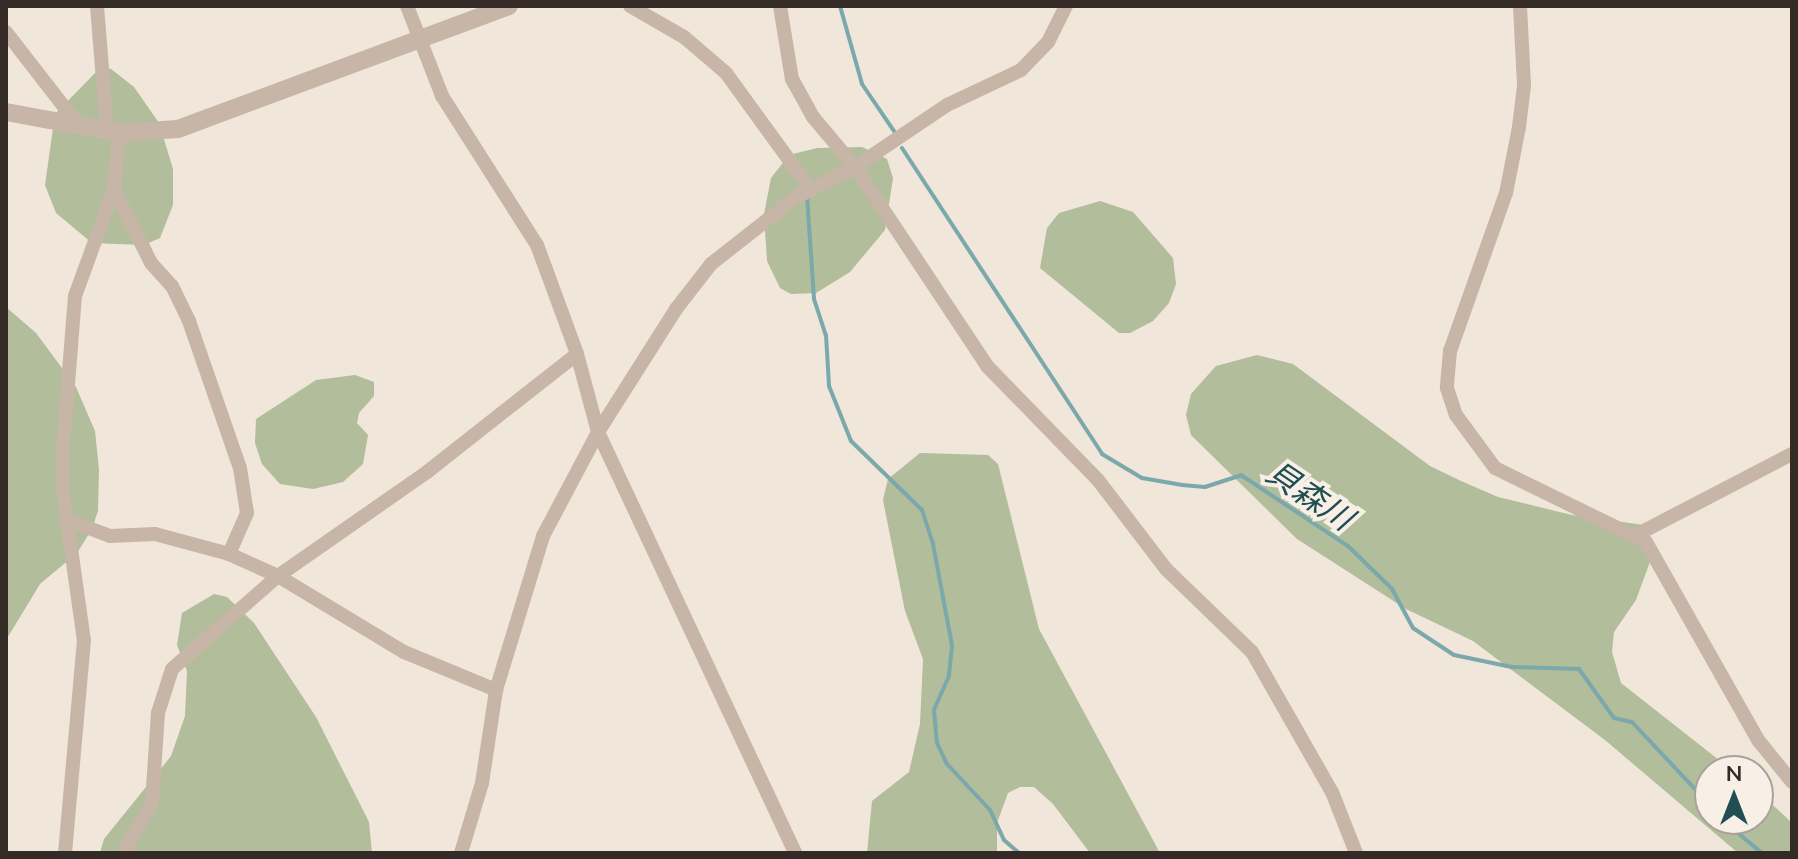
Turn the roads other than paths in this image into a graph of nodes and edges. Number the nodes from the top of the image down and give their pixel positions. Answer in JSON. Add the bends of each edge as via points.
{"nodes":[{"id":1,"x":97,"y":6,"type":"edge"},
{"id":2,"x":407,"y":6,"type":"edge"},
{"id":3,"x":509,"y":6,"type":"edge"},
{"id":4,"x":630,"y":6,"type":"edge"},
{"id":5,"x":780,"y":6,"type":"edge"},
{"id":6,"x":1066,"y":6,"type":"edge"},
{"id":7,"x":1520,"y":6,"type":"edge"},
{"id":8,"x":6,"y":32,"type":"edge"},
{"id":9,"x":419,"y":41,"type":"junction"},
{"id":10,"x":12,"y":114,"type":"edge"},
{"id":11,"x":79,"y":126,"type":"junction"},
{"id":12,"x":113,"y":132,"type":"junction"},
{"id":13,"x":855,"y":167,"type":"junction"},
{"id":14,"x":114,"y":189,"type":"junction"},
{"id":15,"x":811,"y":190,"type":"junction"},
{"id":16,"x":577,"y":354,"type":"junction"},
{"id":17,"x":598,"y":432,"type":"junction"},
{"id":18,"x":1792,"y":454,"type":"edge"},
{"id":19,"x":67,"y":520,"type":"junction"},
{"id":20,"x":1638,"y":534,"type":"junction"},
{"id":21,"x":229,"y":554,"type":"junction"},
{"id":22,"x":278,"y":576,"type":"junction"},
{"id":23,"x":496,"y":690,"type":"junction"},
{"id":24,"x":1792,"y":782,"type":"edge"},
{"id":25,"x":65,"y":853,"type":"edge"},
{"id":26,"x":123,"y":853,"type":"edge"},
{"id":27,"x":461,"y":853,"type":"edge"},
{"id":28,"x":795,"y":853,"type":"edge"},
{"id":29,"x":1356,"y":853,"type":"edge"}],
"edges":[{"from":1,"to":12,"type":"street"},
{"from":2,"to":9,"type":"street"},
{"from":3,"to":9,"type":"street"},
{"from":4,"to":15,"type":"street","via":[[684,37],[726,73]]},
{"from":5,"to":13,"type":"street","via":[[792,79],[813,117]]},
{"from":6,"to":13,"type":"street","via":[[1048,42],[1021,70],[947,105]]},
{"from":7,"to":20,"type":"street","via":[[1524,86],[1519,127],[1506,193],[1450,351],[1447,388],[1471,443],[1495,468]]},
{"from":8,"to":11,"type":"street"},
{"from":9,"to":12,"type":"street","via":[[206,122],[150,133]]},
{"from":9,"to":16,"type":"street","via":[[442,96],[537,245]]},
{"from":10,"to":11,"type":"street"},
{"from":11,"to":12,"type":"street"},
{"from":12,"to":14,"type":"street"},
{"from":13,"to":15,"type":"street"},
{"from":13,"to":29,"type":"street","via":[[987,366],[1098,480],[1166,569],[1252,652],[1332,792]]},
{"from":14,"to":19,"type":"street","via":[[75,296],[63,448]]},
{"from":14,"to":21,"type":"street","via":[[151,263],[172,286],[189,321],[240,468],[247,513]]},
{"from":15,"to":17,"type":"street","via":[[711,264]]},
{"from":16,"to":17,"type":"street"},
{"from":16,"to":22,"type":"street","via":[[427,472]]},
{"from":17,"to":23,"type":"street","via":[[543,536]]},
{"from":17,"to":28,"type":"street"},
{"from":18,"to":20,"type":"street"},
{"from":19,"to":21,"type":"street","via":[[110,536],[155,534]]},
{"from":19,"to":25,"type":"street","via":[[81,590],[84,641]]},
{"from":20,"to":24,"type":"street","via":[[1653,550],[1758,740]]},
{"from":21,"to":22,"type":"street"},
{"from":22,"to":23,"type":"street","via":[[404,652]]},
{"from":22,"to":26,"type":"street","via":[[172,669],[158,713],[152,803]]},
{"from":23,"to":27,"type":"street","via":[[482,783]]}]}
